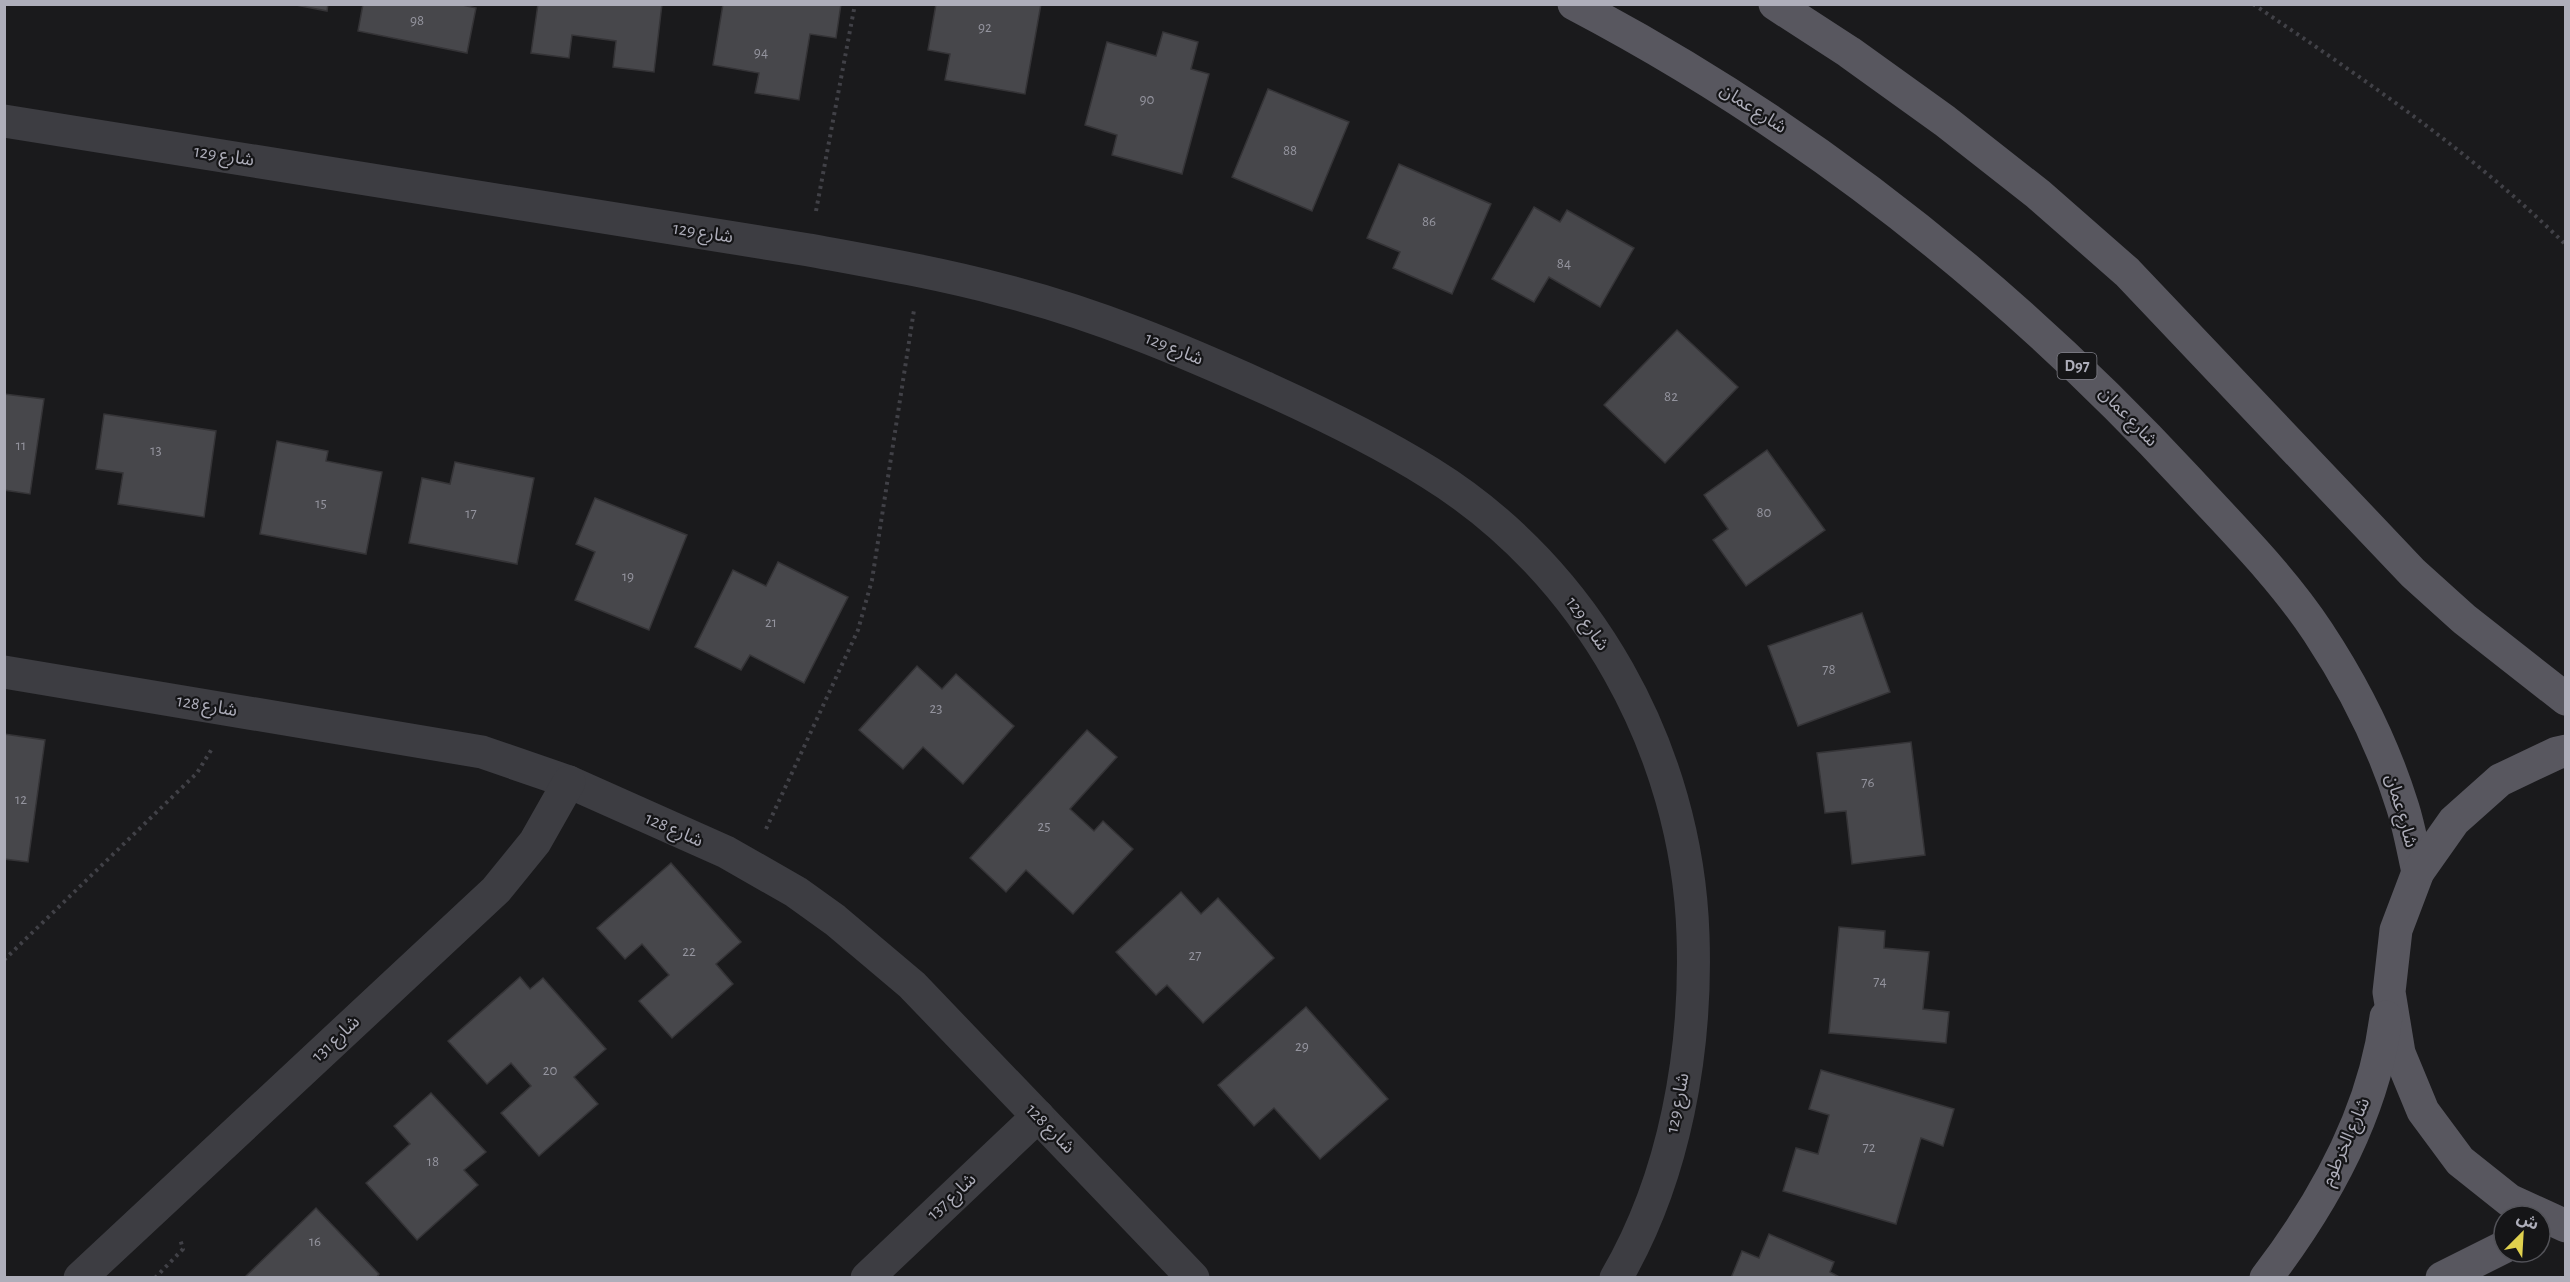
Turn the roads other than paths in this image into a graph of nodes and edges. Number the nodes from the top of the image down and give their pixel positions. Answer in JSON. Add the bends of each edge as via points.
{"nodes":[{"id":1,"x":1574,"y":4,"type":"edge"},
{"id":2,"x":1775,"y":4,"type":"edge"},
{"id":3,"x":4,"y":121,"type":"edge"},
{"id":4,"x":4,"y":672,"type":"edge"},
{"id":5,"x":2565,"y":699,"type":"edge"},
{"id":6,"x":2565,"y":751,"type":"edge"},
{"id":7,"x":569,"y":782,"type":"junction"},
{"id":8,"x":2418,"y":872,"type":"junction"},
{"id":9,"x":2389,"y":992,"type":"junction"},
{"id":10,"x":1038,"y":1116,"type":"junction"},
{"id":11,"x":2565,"y":1226,"type":"edge"},
{"id":12,"x":2492,"y":1253,"type":"edge"},
{"id":13,"x":80,"y":1278,"type":"edge"},
{"id":14,"x":867,"y":1278,"type":"edge"},
{"id":15,"x":1193,"y":1278,"type":"edge"},
{"id":16,"x":1616,"y":1278,"type":"edge"},
{"id":17,"x":2266,"y":1278,"type":"edge"},
{"id":18,"x":2442,"y":1278,"type":"edge"}],
"edges":[{"from":1,"to":8,"type":"main road","name":"شارع عمان","number":"D97","via":[[1727,92],[1823,156],[1916,226],[1999,295],[2155,444],[2275,576],[2317,631],[2381,747],[2403,807]]},
{"from":2,"to":5,"type":"main road","via":[[1945,121],[2038,194],[2127,272],[2413,573],[2464,620]]},
{"from":3,"to":16,"type":"street","name":"شارع 129","via":[[809,250],[1005,290],[1103,320],[1243,378],[1311,409],[1431,473],[1525,549],[1603,643],[1633,696],[1672,800],[1692,908],[1695,974],[1690,1040],[1666,1159],[1648,1212]]},
{"from":4,"to":7,"type":"street","name":"شارع 128","via":[[482,752]]},
{"from":6,"to":8,"type":"main road","via":[[2500,780],[2454,821]]},
{"from":7,"to":10,"type":"street","name":"شارع 128","via":[[750,864],[816,906],[896,970]]},
{"from":7,"to":13,"type":"street","name":"شارع 131","via":[[536,842],[496,890]]},
{"from":8,"to":9,"type":"main road","via":[[2396,930]]},
{"from":9,"to":11,"type":"main road","via":[[2399,1053],[2423,1111],[2460,1161],[2509,1200]]},
{"from":9,"to":17,"type":"main road","name":"شارع الخرطوم","via":[[2380,1048],[2347,1147],[2293,1243]]},
{"from":10,"to":14,"type":"street","name":"شارع 137"},
{"from":10,"to":15,"type":"street","name":"شارع 128"},
{"from":12,"to":18,"type":"main road"}]}
